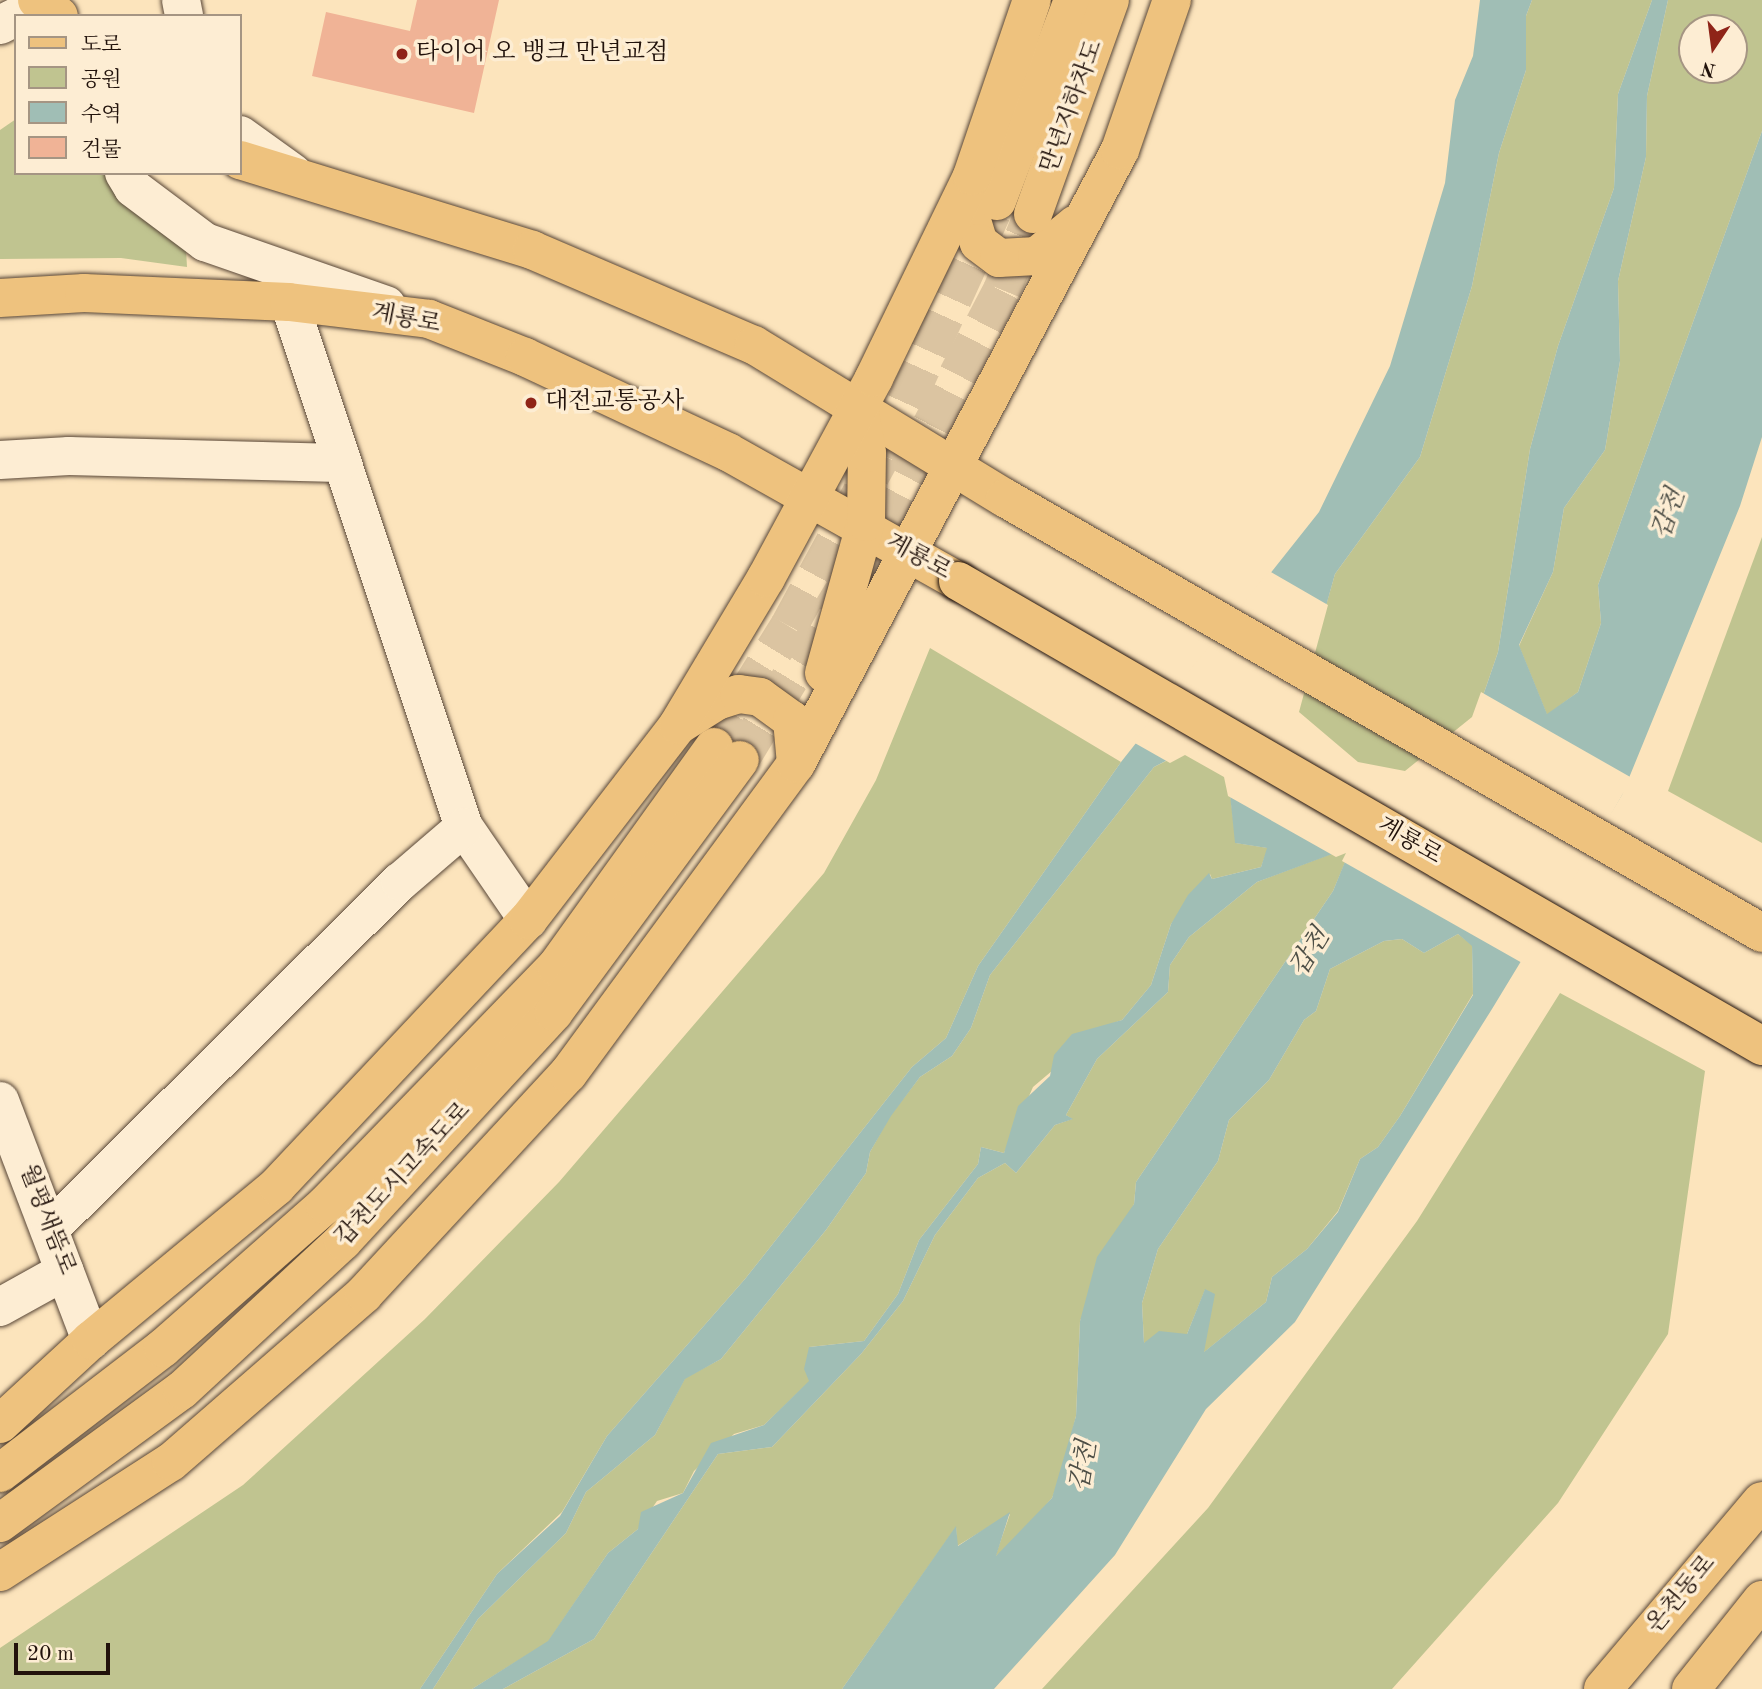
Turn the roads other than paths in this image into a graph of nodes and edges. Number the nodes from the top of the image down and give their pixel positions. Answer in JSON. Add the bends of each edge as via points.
{"nodes":[{"id":1,"x":1032,"y":0,"type":"edge"},
{"id":2,"x":1073,"y":0,"type":"edge"},
{"id":3,"x":1110,"y":0,"type":"edge"},
{"id":4,"x":1172,"y":0,"type":"edge"},
{"id":5,"x":242,"y":136,"type":"edge"},
{"id":6,"x":242,"y":161,"type":"edge"},
{"id":7,"x":125,"y":175,"type":"edge"},
{"id":8,"x":312,"y":186,"type":"junction"},
{"id":9,"x":984,"y":188,"type":"junction"},
{"id":10,"x":1090,"y":207,"type":"junction"},
{"id":11,"x":1033,"y":214,"type":"tunnel mouth"},
{"id":12,"x":0,"y":298,"type":"edge"},
{"id":13,"x":289,"y":302,"type":"junction"},
{"id":14,"x":429,"y":319,"type":"junction"},
{"id":15,"x":859,"y":406,"type":"junction"},
{"id":16,"x":0,"y":460,"type":"edge"},
{"id":17,"x":339,"y":463,"type":"junction"},
{"id":18,"x":957,"y":467,"type":"junction"},
{"id":19,"x":811,"y":499,"type":"junction"},
{"id":20,"x":909,"y":554,"type":"junction"},
{"id":21,"x":678,"y":725,"type":"junction"},
{"id":22,"x":796,"y":764,"type":"junction"},
{"id":23,"x":464,"y":827,"type":"junction"},
{"id":24,"x":528,"y":920,"type":"junction"},
{"id":25,"x":1762,"y":933,"type":"edge"},
{"id":26,"x":1762,"y":1046,"type":"edge"},
{"id":27,"x":0,"y":1101,"type":"edge"},
{"id":28,"x":50,"y":1229,"type":"junction"},
{"id":29,"x":65,"y":1271,"type":"junction"},
{"id":30,"x":0,"y":1307,"type":"edge"},
{"id":31,"x":90,"y":1340,"type":"junction"},
{"id":32,"x":0,"y":1424,"type":"edge"},
{"id":33,"x":0,"y":1473,"type":"edge"},
{"id":34,"x":1762,"y":1501,"type":"edge"},
{"id":35,"x":0,"y":1523,"type":"edge"},
{"id":36,"x":0,"y":1573,"type":"edge"},
{"id":37,"x":1762,"y":1600,"type":"edge"},
{"id":38,"x":1603,"y":1689,"type":"edge"},
{"id":39,"x":1690,"y":1689,"type":"edge"}],
"edges":[{"from":1,"to":9,"type":"main road"},
{"from":2,"to":9,"type":"main road","name":"만년지하차도"},
{"from":3,"to":11,"type":"main road","name":"만년지하차도"},
{"from":4,"to":10,"type":"main road","via":[[1120,150]]},
{"from":5,"to":8,"type":"street"},
{"from":6,"to":8,"type":"main road"},
{"from":7,"to":14,"type":"street","via":[[134,188],[205,242]]},
{"from":8,"to":15,"type":"main road","via":[[532,250],[754,345]]},
{"from":9,"to":10,"type":"main road","via":[[970,214],[979,243],[999,258],[1037,257],[1058,243]]},
{"from":9,"to":15,"type":"main road"},
{"from":10,"to":18,"type":"main road"},
{"from":12,"to":13,"type":"main road","name":"계룡로","via":[[84,293]]},
{"from":13,"to":14,"type":"main road","name":"계룡로"},
{"from":13,"to":17,"type":"street"},
{"from":14,"to":19,"type":"main road","name":"계룡로","via":[[525,357],[704,441]]},
{"from":15,"to":18,"type":"main road"},
{"from":15,"to":19,"type":"main road"},
{"from":15,"to":22,"type":"main road","via":[[867,453],[866,522]]},
{"from":16,"to":17,"type":"street","via":[[69,456]]},
{"from":17,"to":23,"type":"street"},
{"from":18,"to":20,"type":"main road"},
{"from":18,"to":25,"type":"main road"},
{"from":19,"to":20,"type":"main road","name":"계룡로"},
{"from":19,"to":21,"type":"main road"},
{"from":20,"to":22,"type":"main road"},
{"from":20,"to":26,"type":"main road","name":"계룡로","bridge":true},
{"from":21,"to":22,"type":"main road","via":[[717,701],[739,694],[760,697],[792,720]]},
{"from":21,"to":24,"type":"main road"},
{"from":22,"to":36,"type":"main road","via":[[568,1074],[364,1294],[171,1462]]},
{"from":23,"to":24,"type":"street"},
{"from":23,"to":28,"type":"street","via":[[400,882]]},
{"from":24,"to":31,"type":"main road","via":[[277,1186]]},
{"from":27,"to":28,"type":"street","name":"월평새뜸로"},
{"from":28,"to":29,"type":"street","name":"월평새뜸로"},
{"from":29,"to":30,"type":"street"},
{"from":29,"to":31,"type":"street","name":"월평새뜸로"},
{"from":31,"to":32,"type":"main road"},
{"from":33,"to":35,"type":"main road","name":"갑천도시고속도로","via":[[163,1348],[325,1205],[555,967],[727,754],[554,1012],[343,1241],[182,1390]]},
{"from":34,"to":38,"type":"main road","name":"온천동로"},
{"from":37,"to":39,"type":"main road"}]}
